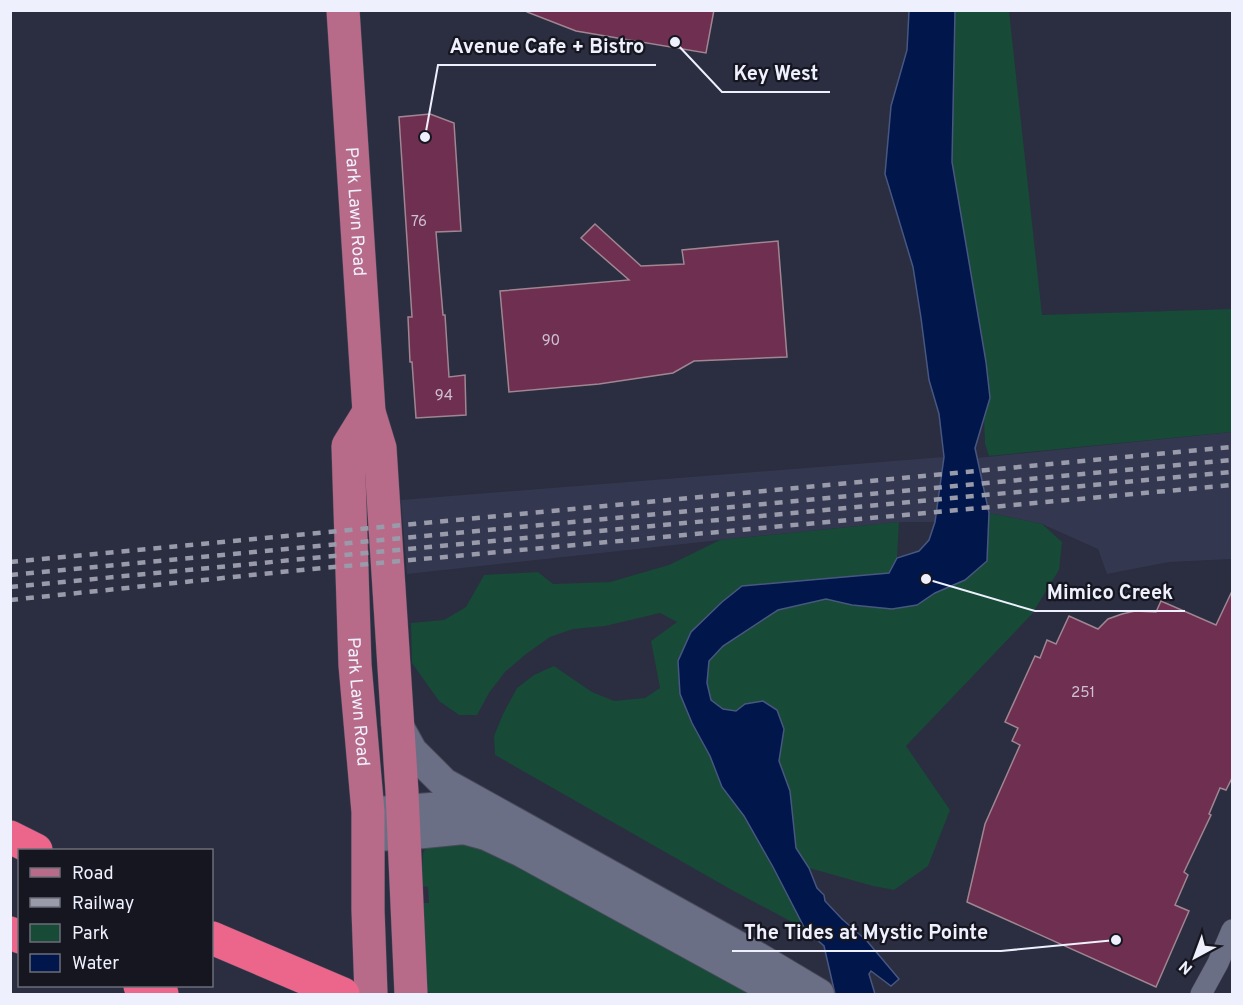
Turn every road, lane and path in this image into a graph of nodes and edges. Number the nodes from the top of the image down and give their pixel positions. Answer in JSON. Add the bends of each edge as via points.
{"nodes":[{"id":1,"x":343,"y":10,"type":"edge"},
{"id":2,"x":369,"y":412,"type":"junction"},
{"id":3,"x":396,"y":722,"type":"junction"},
{"id":4,"x":403,"y":822,"type":"junction"},
{"id":5,"x":368,"y":824,"type":"junction"},
{"id":6,"x":519,"y":826,"type":"junction"},
{"id":7,"x":10,"y":837,"type":"edge"},
{"id":8,"x":34,"y":849,"type":"edge"},
{"id":9,"x":1233,"y":930,"type":"edge"},
{"id":10,"x":215,"y":939,"type":"edge"},
{"id":11,"x":1218,"y":963,"type":"junction"},
{"id":12,"x":766,"y":978,"type":"edge"},
{"id":13,"x":143,"y":987,"type":"edge"},
{"id":14,"x":162,"y":994,"type":"edge"},
{"id":15,"x":343,"y":994,"type":"edge"},
{"id":16,"x":371,"y":994,"type":"edge"},
{"id":17,"x":411,"y":994,"type":"edge"},
{"id":18,"x":819,"y":994,"type":"edge"},
{"id":19,"x":1201,"y":994,"type":"edge"},
{"id":20,"x":1212,"y":994,"type":"edge"}],
"edges":[{"from":1,"to":2,"type":"main road","name":"Park Lawn Road"},
{"from":2,"to":3,"type":"main road","name":"Park Lawn Road","via":[[380,448]]},
{"from":2,"to":5,"type":"main road","name":"Park Lawn Road","via":[[348,446],[355,664]]},
{"from":3,"to":4,"type":"main road","name":"Park Lawn Road"},
{"from":3,"to":6,"type":"main road","via":[[412,751],[444,783]]},
{"from":4,"to":5,"type":"main road"},
{"from":4,"to":6,"type":"main road","via":[[444,807]]},
{"from":4,"to":12,"type":"main road","via":[[486,835]]},
{"from":4,"to":17,"type":"main road","name":"Park Lawn Road"},
{"from":5,"to":16,"type":"main road","name":"Park Lawn Road"},
{"from":6,"to":12,"type":"main road"},
{"from":7,"to":8,"type":"highway"},
{"from":9,"to":11,"type":"street"},
{"from":10,"to":15,"type":"highway"},
{"from":11,"to":19,"type":"street"},
{"from":11,"to":20,"type":"street"},
{"from":12,"to":18,"type":"main road"},
{"from":13,"to":14,"type":"highway"}]}
